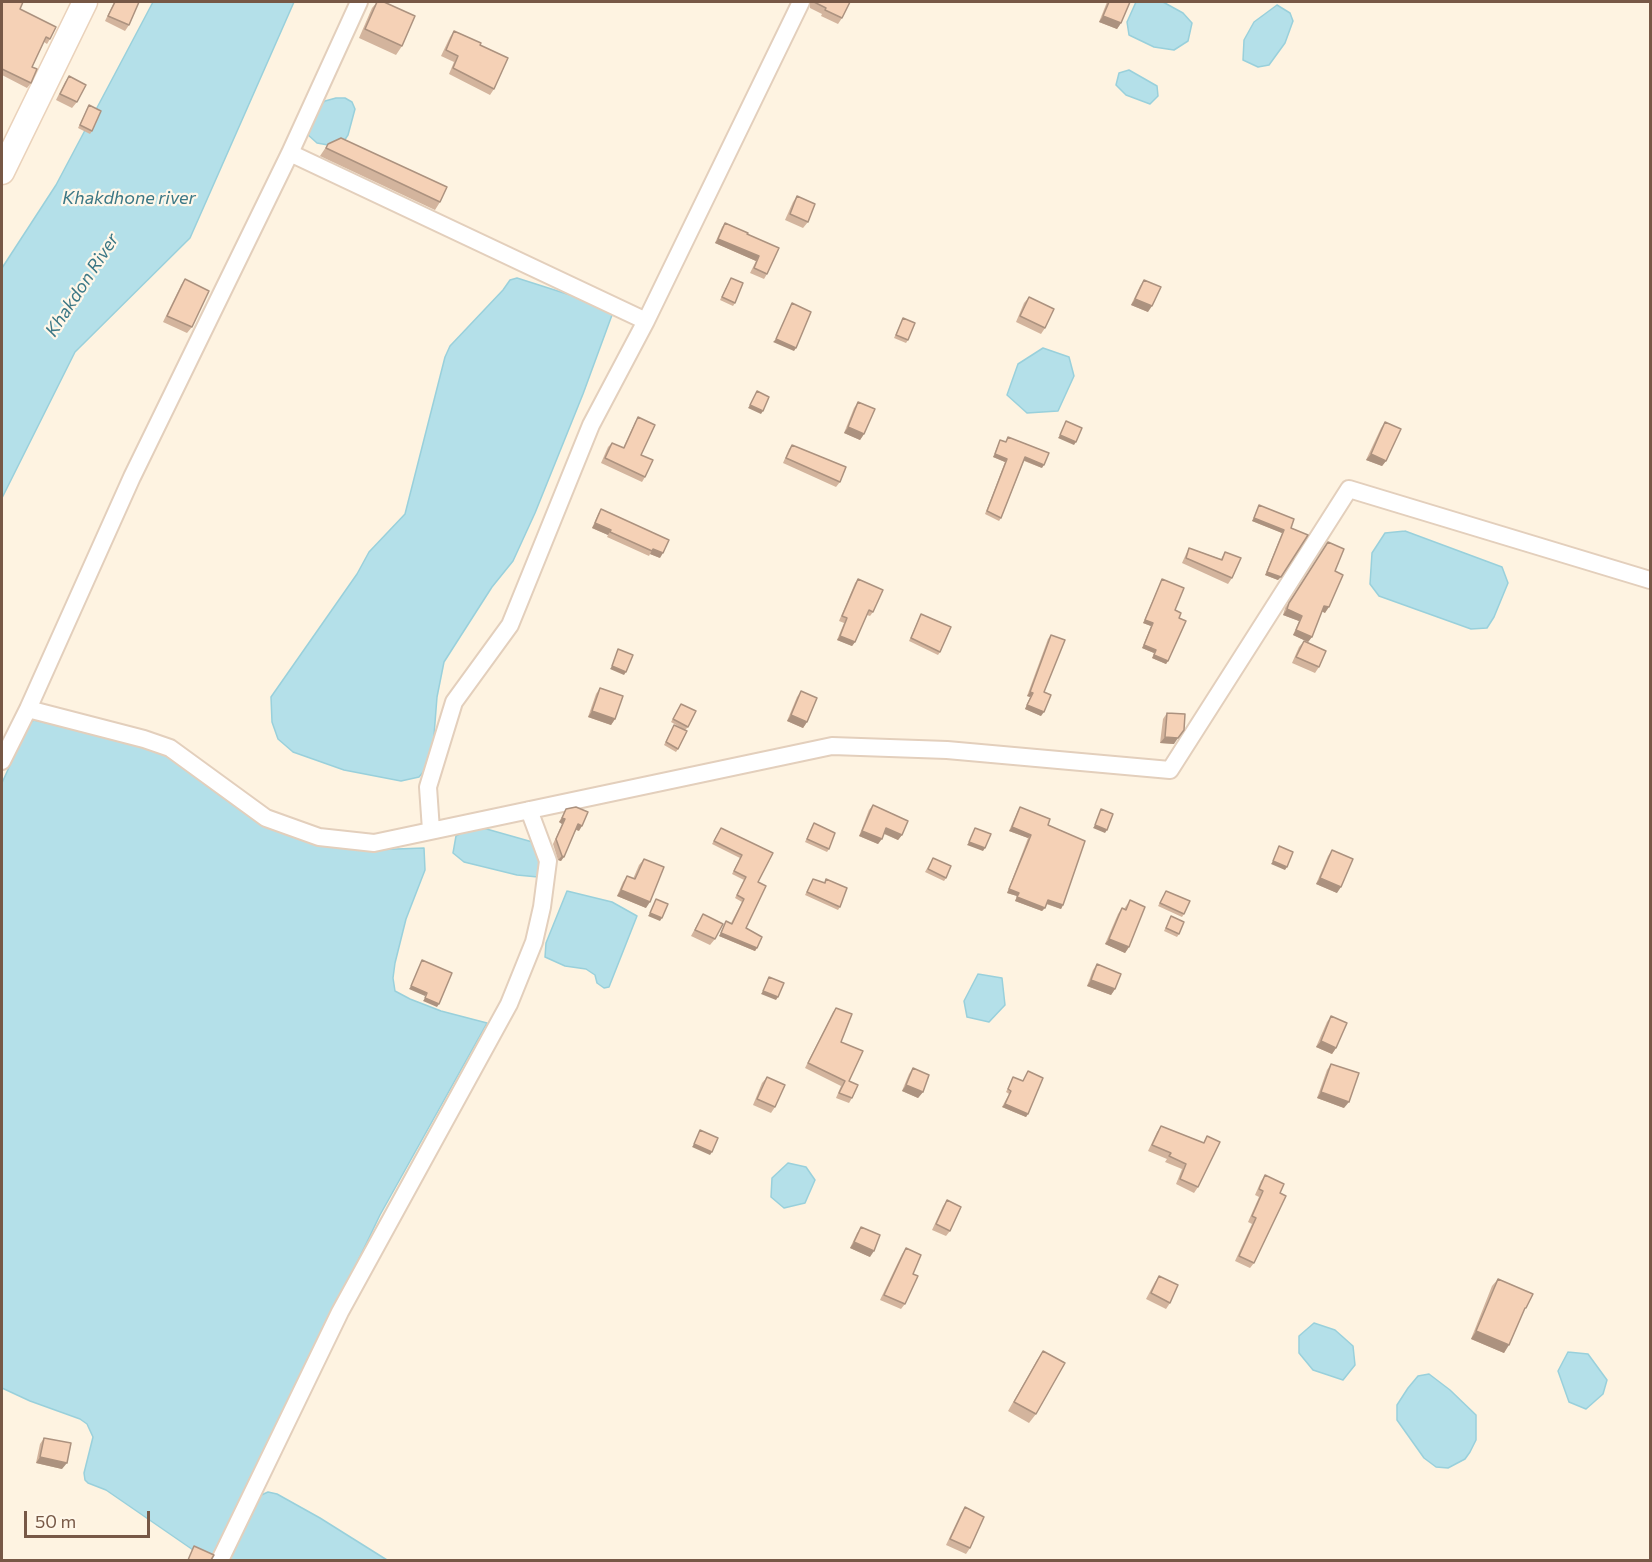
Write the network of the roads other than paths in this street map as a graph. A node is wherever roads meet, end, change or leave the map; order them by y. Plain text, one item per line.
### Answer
1 (85, 2) edge
2 (359, 2) edge
3 (801, 2) edge
4 (290, 153) junction
5 (2, 172) edge
6 (646, 321) junction
7 (1650, 580) edge
8 (28, 709) junction
9 (2, 761) edge
10 (528, 810) junction
11 (431, 830) junction
12 (220, 1560) edge

1 - 5 street
2 - 4 street
3 - 6 street
4 - 6 street
4 - 8 street
6 - 11 street
7 - 10 street
8 - 9 street
8 - 11 street
10 - 11 street
10 - 12 street

